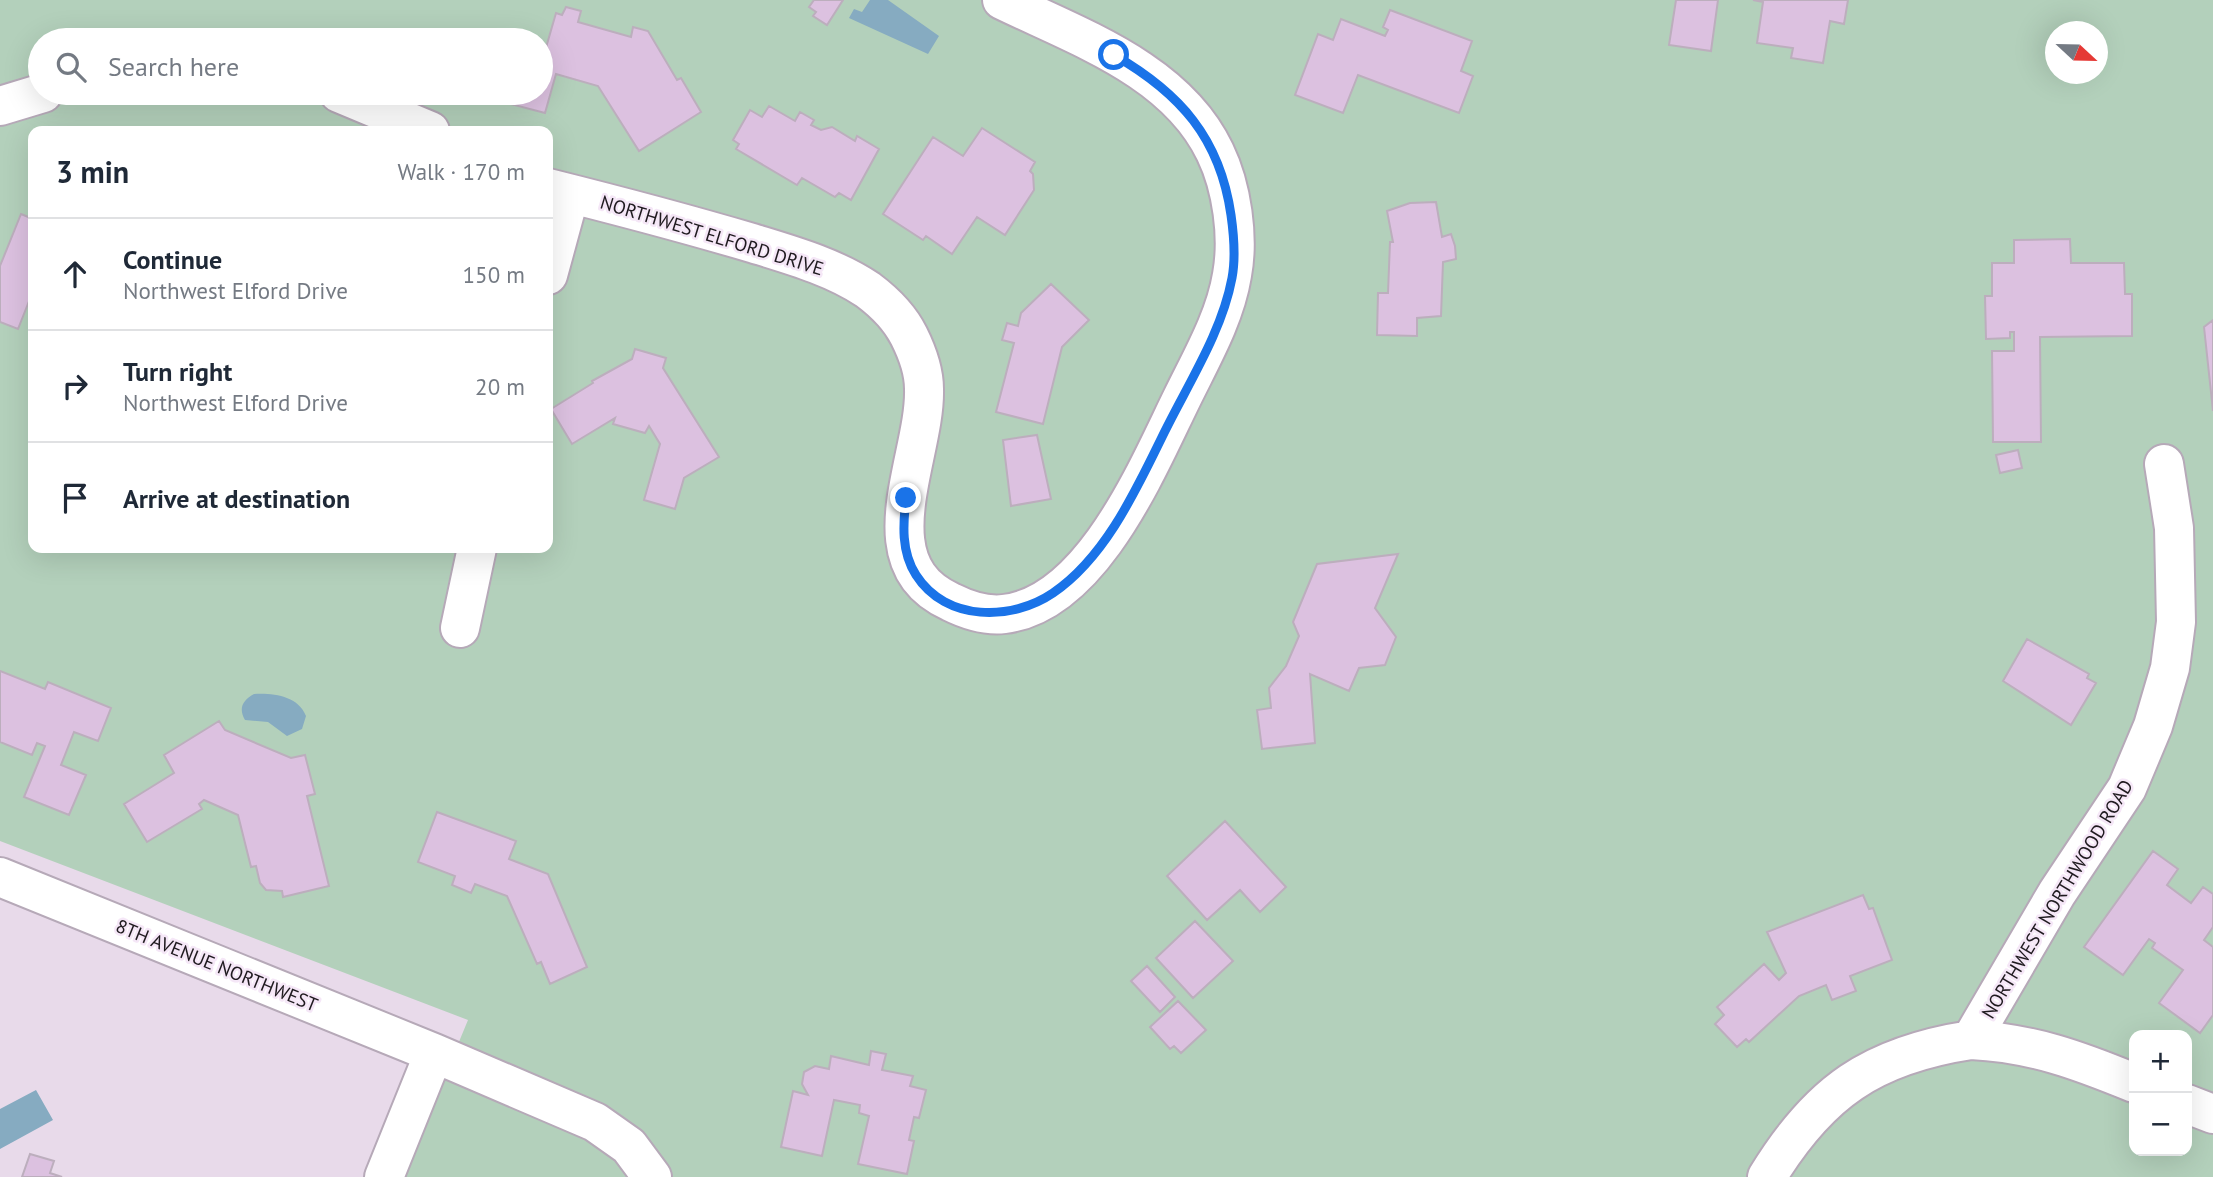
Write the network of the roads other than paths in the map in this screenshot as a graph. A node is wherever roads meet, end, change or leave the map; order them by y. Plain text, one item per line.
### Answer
1 (1002, 0) edge
2 (28, 98) edge
3 (368, 105) edge
4 (0, 106) edge
5 (418, 126) edge
6 (559, 191) edge
7 (553, 237) edge
8 (2164, 464) dead end
9 (476, 553) edge
10 (460, 628) dead end
11 (0, 877) edge
12 (1971, 1040) junction
13 (435, 1053) junction
14 (2129, 1081) edge
15 (2192, 1106) edge
16 (2213, 1114) edge
17 (384, 1177) edge
18 (652, 1177) edge
19 (1767, 1177) edge

1 - 6 street, NORTHWEST ELFORD DRIVE
2 - 4 street
3 - 5 street
6 - 7 street
8 - 12 street, NORTHWEST NORTHWOOD ROAD
9 - 10 street
11 - 13 street, 8TH AVENUE NORTHWEST
12 - 14 street
12 - 19 street, NORTHWEST NORTHWOOD ROAD
13 - 17 street
13 - 18 street, 8TH AVENUE NORTHWEST
15 - 16 street

